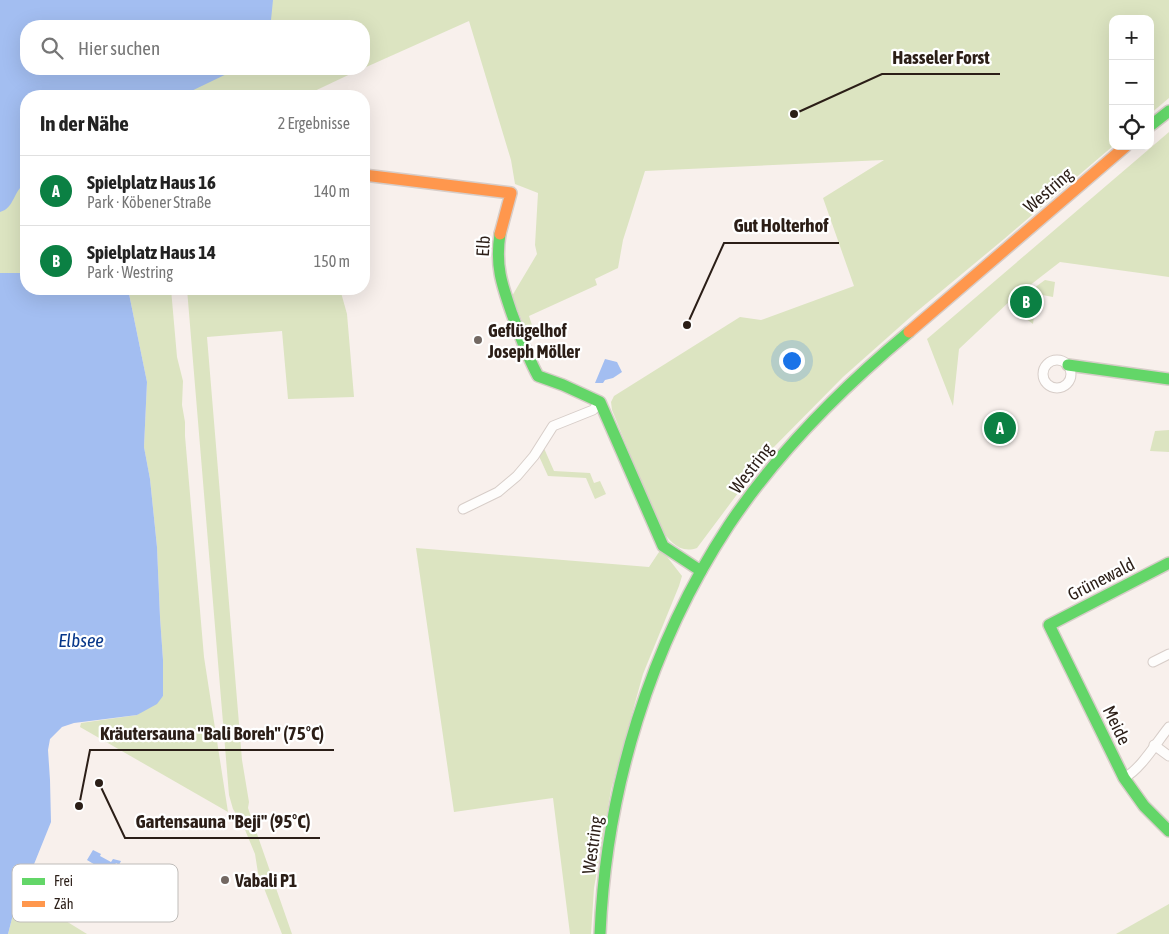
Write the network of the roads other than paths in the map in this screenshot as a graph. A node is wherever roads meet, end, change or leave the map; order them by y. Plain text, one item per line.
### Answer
1 (1169, 111) edge
2 (1154, 123) edge
3 (1121, 150) edge
4 (370, 176) edge
5 (1068, 366) dead end
6 (1169, 379) edge
7 (600, 402) junction
8 (463, 508) dead end
9 (1169, 563) edge
10 (701, 571) junction
11 (1049, 625) joint
12 (1169, 654) edge
13 (1153, 662) dead end
14 (1169, 727) edge
15 (1154, 745) junction
16 (1169, 756) edge
17 (1124, 778) junction
18 (1169, 830) edge
19 (600, 934) edge

1 - 2 street
3 - 10 street, Westring
4 - 7 street, Elb
5 - 6 street
7 - 8 street
7 - 10 street
9 - 11 street, Grünewald
10 - 19 street, Westring
11 - 17 street, Meide
12 - 13 street
14 - 15 street
15 - 16 street
15 - 17 street
17 - 18 street, Meide

